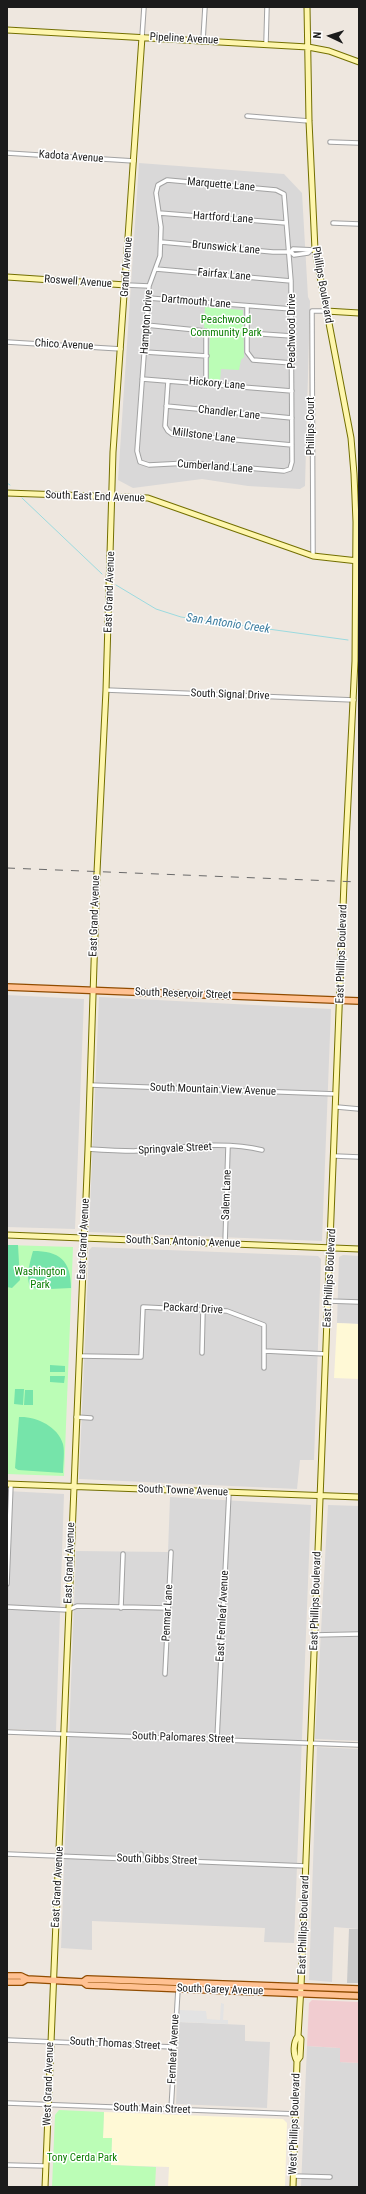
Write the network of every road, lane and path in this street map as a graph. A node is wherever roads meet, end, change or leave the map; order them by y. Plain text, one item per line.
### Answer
1 (144, 7) edge
2 (205, 7) edge
3 (267, 7) edge
4 (307, 7) edge
5 (7, 30) edge
6 (142, 37) junction
7 (202, 40) junction
8 (266, 43) junction
9 (308, 47) junction
10 (359, 62) edge
11 (247, 116) dead end
12 (309, 121) junction
13 (330, 142) dead end
14 (359, 143) edge
15 (7, 153) edge
16 (134, 162) junction
17 (158, 185) joint
18 (284, 194) joint
19 (159, 213) junction
20 (286, 223) junction
21 (333, 223) dead end
22 (359, 224) edge
23 (161, 242) junction
24 (313, 250) junction
25 (291, 252) junction
26 (156, 269) junction
27 (7, 277) edge
28 (292, 281) junction
29 (126, 285) junction
30 (149, 286) junction
31 (148, 298) junction
32 (247, 307) junction
33 (292, 309) junction
34 (326, 311) junction
35 (359, 313) edge
36 (146, 325) junction
37 (247, 333) junction
38 (292, 336) junction
39 (7, 342) edge
40 (121, 348) junction
41 (145, 352) junction
42 (207, 356) junction
43 (292, 363) junction
44 (142, 379) junction
45 (168, 381) junction
46 (206, 383) junction
47 (292, 391) junction
48 (166, 406) junction
49 (292, 418) junction
50 (292, 444) junction
51 (140, 462) joint
52 (290, 469) joint
53 (7, 493) edge
54 (114, 498) junction
55 (313, 556) junction
56 (357, 561) edge
57 (106, 690) junction
58 (354, 700) junction
59 (7, 988) edge
60 (94, 990) junction
61 (341, 1000) junction
62 (359, 1001) edge
63 (90, 1085) junction
64 (337, 1094) junction
65 (337, 1107) junction
66 (359, 1109) edge
67 (228, 1147) junction
68 (88, 1149) junction
69 (262, 1150) dead end
70 (335, 1156) junction
71 (359, 1157) edge
72 (7, 1235) edge
73 (84, 1238) junction
74 (225, 1244) junction
75 (331, 1248) junction
76 (359, 1249) edge
77 (328, 1301) junction
78 (359, 1302) edge
79 (204, 1310) junction
80 (265, 1351) junction
81 (202, 1353) dead end
82 (326, 1354) junction
83 (79, 1356) junction
84 (264, 1368) dead end
85 (76, 1417) junction
86 (91, 1418) dead end
87 (9, 1484) edge
88 (73, 1486) junction
89 (229, 1492) junction
90 (321, 1495) junction
91 (359, 1497) edge
92 (171, 1552) dead end
93 (123, 1554) dead end
94 (7, 1584) edge
95 (7, 1608) edge
96 (121, 1608) junction
97 (167, 1608) junction
98 (68, 1610) junction
99 (359, 1634) edge
100 (315, 1635) junction
101 (165, 1674) dead end
102 (7, 1732) edge
103 (64, 1734) junction
104 (217, 1739) junction
105 (310, 1743) junction
106 (359, 1745) edge
107 (7, 1854) edge
108 (141, 1854) dead end
109 (59, 1856) junction
110 (141, 1860) junction
111 (306, 1866) junction
112 (7, 1976) edge
113 (27, 1979) junction
114 (53, 1980) junction
115 (7, 1982) edge
116 (83, 1982) junction
117 (262, 1985) junction
118 (301, 1987) junction
119 (178, 1989) junction
120 (359, 1989) edge
121 (249, 1992) junction
122 (301, 1994) junction
123 (359, 1996) edge
124 (7, 2040) edge
125 (51, 2041) junction
126 (174, 2047) junction
127 (7, 2104) edge
128 (48, 2105) junction
129 (171, 2110) junction
130 (296, 2114) junction
131 (7, 2165) edge
132 (46, 2166) junction
133 (293, 2176) junction
134 (330, 2177) dead end
135 (45, 2187) edge
136 (293, 2187) edge

1 - 6 street
2 - 7 street
3 - 8 street
4 - 9 street, Phillips Boulevard
5 - 6 street, Pipeline Avenue
6 - 7 street, Pipeline Avenue
6 - 16 street, Grand Avenue
7 - 8 street, Pipeline Avenue
8 - 9 street, Pipeline Avenue
9 - 10 street, Pipeline Avenue
9 - 12 street, Phillips Boulevard
11 - 12 street
12 - 24 street, Phillips Boulevard
13 - 14 street
15 - 16 street, Kadota Avenue
16 - 29 street, Grand Avenue
17 - 18 street, Marquette Lane
17 - 19 street, Hampton Drive
18 - 20 street, Peachwood Drive
19 - 20 street, Hartford Lane
19 - 23 street, Hampton Drive
20 - 25 street, Peachwood Drive
21 - 22 street
23 - 25 street, Brunswick Lane
23 - 26 street, Hampton Drive
24 - 25 street, Brunswick Lane
24 - 34 street, Phillips Boulevard
25 - 28 street, Peachwood Drive
26 - 28 street, Fairfax Lane
26 - 30 street, Hampton Drive
27 - 29 street, Roswell Avenue
28 - 33 street, Peachwood Drive
29 - 30 street, Roswell Avenue
29 - 40 street, Grand Avenue
30 - 31 street, Hampton Drive
31 - 32 street, Dartmouth Lane
31 - 36 street, Hampton Drive
32 - 33 street, Dartmouth Lane
32 - 37 street
33 - 38 street, Peachwood Drive
34 - 35 street
34 - 55 street, Phillips Court
34 - 56 street, Phillips Boulevard
36 - 41 street, Hampton Drive
36 - 42 street
37 - 38 street
37 - 43 street
38 - 43 street, Peachwood Drive
39 - 40 street, Chico Avenue
40 - 54 street, Grand Avenue
41 - 42 street
41 - 44 street, Hampton Drive
42 - 46 street
43 - 47 street, Peachwood Drive
44 - 45 street, Hickory Lane
44 - 51 street, Hampton Drive
45 - 46 street, Hickory Lane
45 - 48 street, Millstone Lane
46 - 47 street, Hickory Lane
47 - 49 street, Peachwood Drive
48 - 49 street, Chandler Lane
48 - 50 street, Millstone Lane
49 - 50 street, Peachwood Drive
50 - 52 street, Peachwood Drive
51 - 52 street, Cumberland Lane
53 - 54 street, South East End Avenue
54 - 55 street, South East End Avenue
54 - 57 street, East Grand Avenue
55 - 56 street, South East End Avenue
56 - 58 street, East Phillips Boulevard
57 - 58 street, South Signal Drive
57 - 60 street, East Grand Avenue
58 - 61 street, East Phillips Boulevard
59 - 60 main road, South Reservoir Street
60 - 61 main road, South Reservoir Street
60 - 63 street, East Grand Avenue
61 - 62 main road, South Reservoir Street
61 - 64 street, East Phillips Boulevard
63 - 64 street, South Mountain View Avenue
63 - 68 street, East Grand Avenue
64 - 65 street, East Phillips Boulevard
65 - 66 street
65 - 70 street, East Phillips Boulevard
67 - 68 street, Springvale Street
67 - 69 street, Springvale Street
67 - 74 street, Salem Lane
68 - 73 street, East Grand Avenue
70 - 71 street
70 - 75 street, East Phillips Boulevard
72 - 73 street, South San Antonio Avenue
73 - 74 street, South San Antonio Avenue
73 - 83 street, East Grand Avenue
74 - 75 street, South San Antonio Avenue
75 - 76 street, South San Antonio Avenue
75 - 77 street, East Phillips Boulevard
77 - 78 street
77 - 82 street, East Phillips Boulevard
79 - 80 street, Packard Drive
79 - 81 street
79 - 83 street, Packard Drive
80 - 82 street
80 - 84 street
82 - 90 street, East Phillips Boulevard
83 - 85 street, East Grand Avenue
85 - 86 street
85 - 88 street, East Grand Avenue
87 - 88 street, South Towne Avenue
87 - 94 street
88 - 89 street, South Towne Avenue
88 - 98 street, East Grand Avenue
89 - 90 street, South Towne Avenue
89 - 104 street, East Fernleaf Avenue
90 - 91 street, South Towne Avenue
90 - 100 street, East Phillips Boulevard
92 - 97 street, Penmar Lane
93 - 96 street
95 - 98 street
96 - 97 street
96 - 98 street
97 - 101 street, Penmar Lane
98 - 103 street, East Grand Avenue
99 - 100 street
100 - 105 street, East Phillips Boulevard
102 - 103 street, South Palomares Street
103 - 104 street, South Palomares Street
103 - 109 street, East Grand Avenue
104 - 105 street, South Palomares Street
105 - 106 street, South Palomares Street
105 - 111 street, East Phillips Boulevard
107 - 109 street, South Gibbs Street
108 - 110 street
109 - 110 street, South Gibbs Street
109 - 114 street, East Grand Avenue
110 - 111 street, South Gibbs Street
111 - 118 street, East Phillips Boulevard
112 - 113 main road, South Garey Avenue
113 - 114 main road, South Garey Avenue
113 - 115 main road, South Garey Avenue
114 - 116 main road, South Garey Avenue
114 - 125 street, West Grand Avenue
116 - 117 main road, South Garey Avenue
116 - 119 main road, South Garey Avenue
117 - 118 main road, South Garey Avenue
117 - 121 main road
118 - 120 main road, South Garey Avenue
118 - 122 street, East Phillips Boulevard
119 - 121 main road, South Garey Avenue
119 - 126 street, Fernleaf Avenue
121 - 122 main road, South Garey Avenue
122 - 123 main road, South Garey Avenue
122 - 130 street, West Phillips Boulevard
124 - 125 street, South Thomas Street
125 - 126 street, South Thomas Street
125 - 128 street, West Grand Avenue
126 - 129 street, Fernleaf Avenue
127 - 128 street, South Main Street
128 - 129 street, South Main Street
128 - 132 street, West Grand Avenue
129 - 130 street, South Main Street
130 - 133 street, West Phillips Boulevard
131 - 132 street
132 - 135 street, West Grand Avenue
133 - 134 street
133 - 136 street, West Phillips Boulevard

